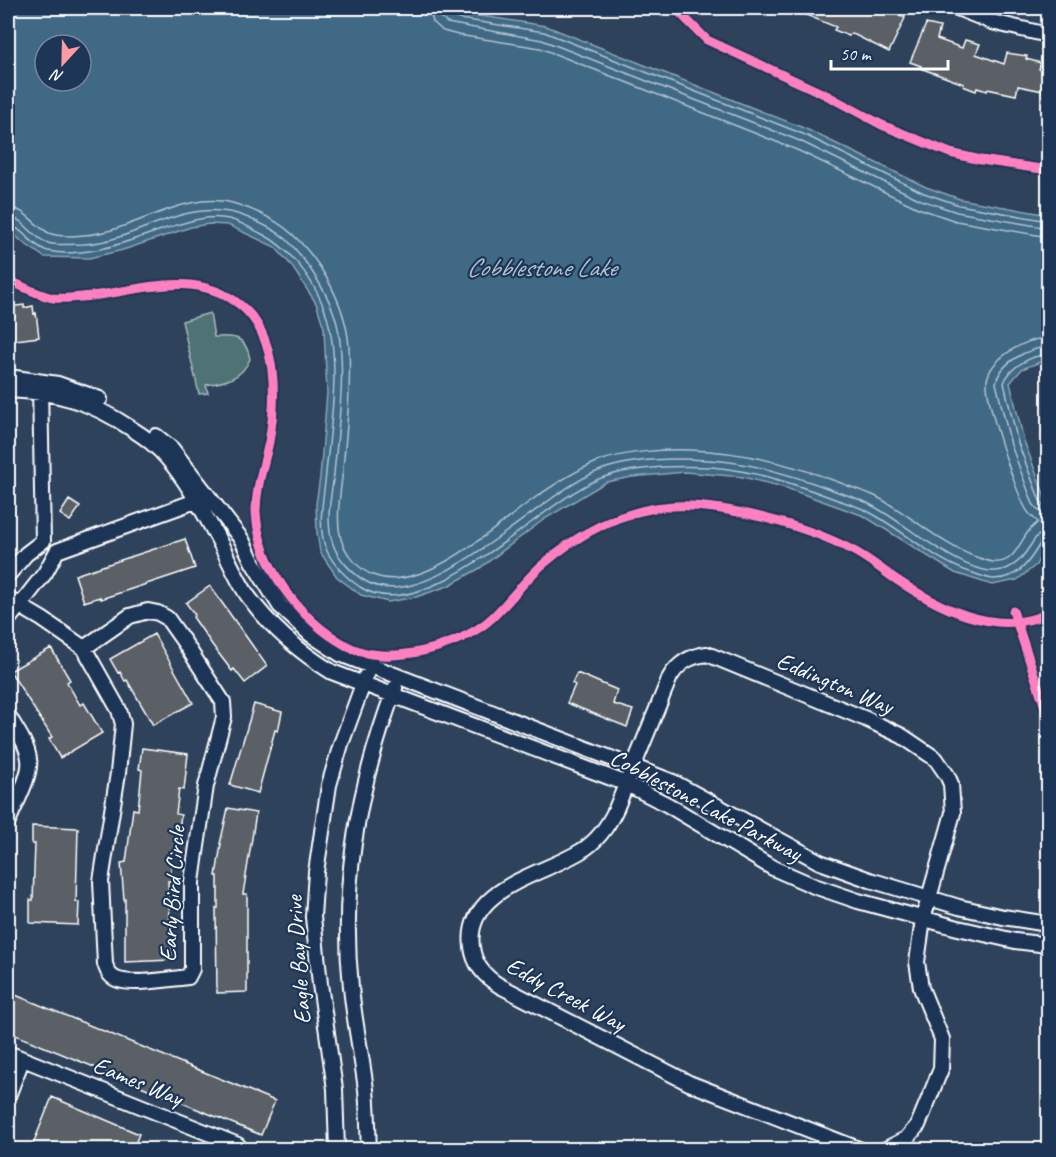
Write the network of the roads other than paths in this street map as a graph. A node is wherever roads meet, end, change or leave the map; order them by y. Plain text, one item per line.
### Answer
1 (957, 8) edge
2 (1048, 35) edge
3 (8, 377) edge
4 (40, 387) junction
5 (8, 390) edge
6 (202, 498) junction
7 (43, 541) junction
8 (57, 551) junction
9 (8, 575) edge
10 (13, 602) edge
11 (280, 606) junction
12 (264, 617) junction
13 (8, 620) edge
14 (84, 648) junction
15 (369, 666) junction
16 (399, 677) junction
17 (363, 685) junction
18 (392, 695) junction
19 (8, 716) edge
20 (634, 766) junction
21 (627, 784) junction
22 (8, 822) edge
23 (929, 898) junction
24 (923, 919) junction
25 (1048, 924) edge
26 (1048, 945) edge
27 (8, 1053) edge
28 (22, 1060) junction
29 (8, 1096) edge
30 (238, 1145) dead end
31 (337, 1149) edge
32 (369, 1149) edge
33 (861, 1149) edge
34 (884, 1149) edge

1 - 2 street
3 - 4 street, Cobblestone Lake Parkway
4 - 5 street, Cobblestone Lake Parkway
4 - 6 street, Cobblestone Lake Parkway
4 - 7 street
6 - 8 street
6 - 11 street, Cobblestone Lake Parkway
6 - 12 street, Cobblestone Lake Parkway
7 - 8 street
7 - 9 street
8 - 10 street
10 - 13 street
10 - 14 street, Early Bird Circle
11 - 12 street
11 - 15 street, Cobblestone Lake Parkway
12 - 17 street, Cobblestone Lake Parkway
14 - 14 street, Early Bird Circle
15 - 16 street, Cobblestone Lake Parkway
15 - 17 street, Eagle Bay Drive
16 - 18 street
16 - 20 street, Cobblestone Lake Parkway
17 - 18 street, Cobblestone Lake Parkway
17 - 31 street, Eagle Bay Drive
18 - 21 street, Cobblestone Lake Parkway
18 - 32 street
19 - 22 street
20 - 21 street, Eddy Creek Way
20 - 23 street, Cobblestone Lake Parkway
20 - 23 street, Eddington Way
21 - 24 street, Cobblestone Lake Parkway
21 - 33 street, Eddy Creek Way
23 - 24 street
23 - 25 street, Cobblestone Lake Parkway
24 - 26 street, Cobblestone Lake Parkway
24 - 34 street
27 - 28 street, Eames Way
28 - 29 street
28 - 30 street, Eames Way

